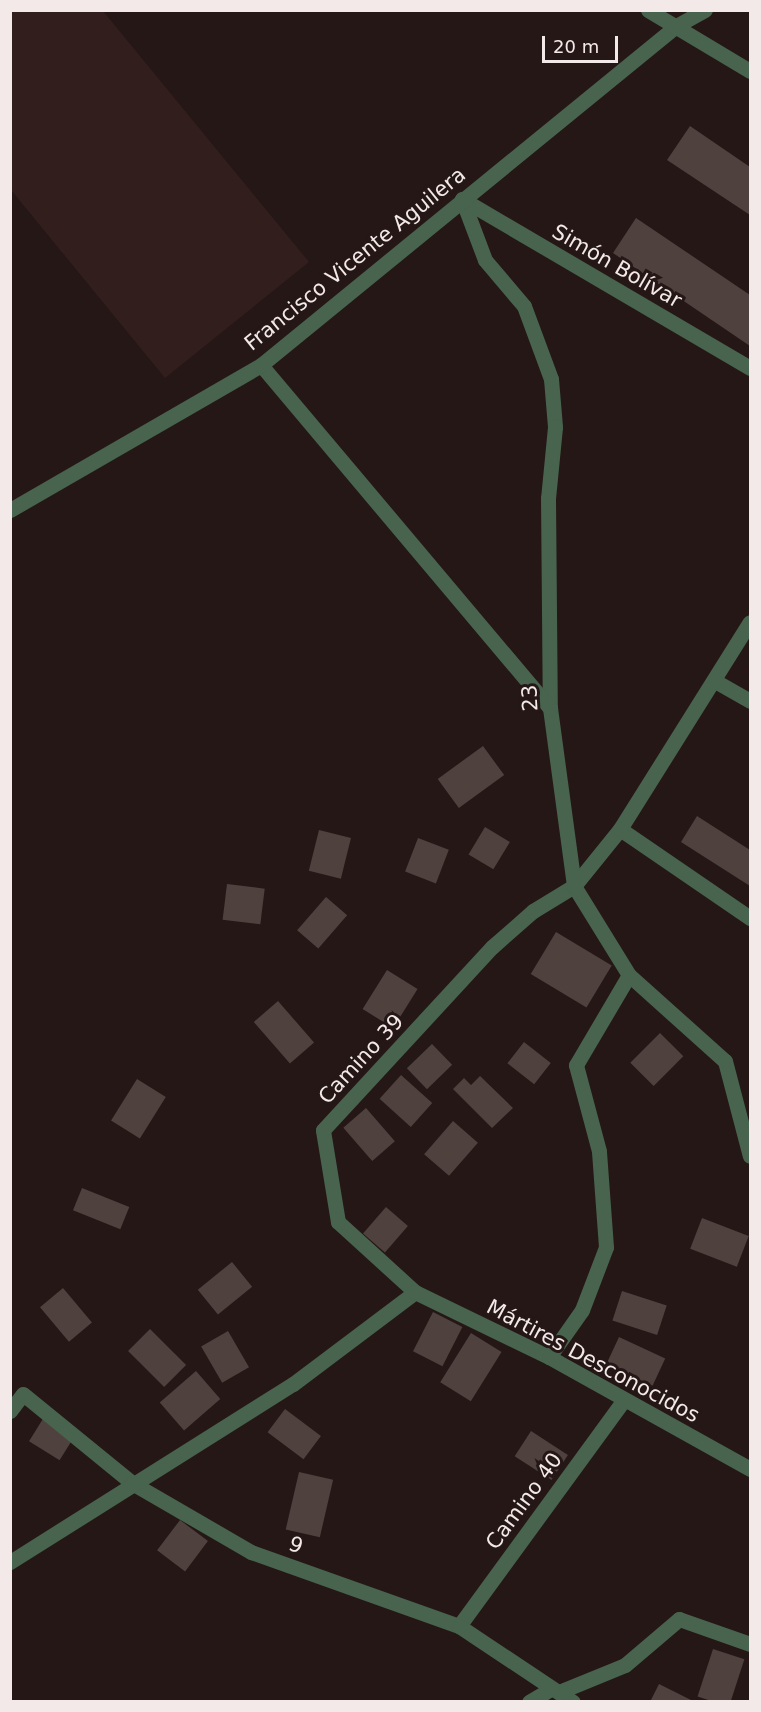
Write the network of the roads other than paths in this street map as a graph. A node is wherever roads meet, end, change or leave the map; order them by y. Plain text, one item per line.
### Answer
1 (648, 10) edge
2 (705, 10) edge
3 (676, 26) junction
4 (750, 71) edge
5 (462, 200) junction
6 (261, 365) junction
7 (750, 368) edge
8 (10, 510) edge
9 (750, 622) edge
10 (715, 681) junction
11 (750, 701) edge
12 (550, 708) junction
13 (620, 829) junction
14 (574, 886) junction
15 (750, 918) edge
16 (629, 975) junction
17 (750, 1156) edge
18 (415, 1292) junction
19 (549, 1357) junction
20 (624, 1400) junction
21 (10, 1411) edge
22 (750, 1469) edge
23 (132, 1483) junction
24 (10, 1562) edge
25 (459, 1626) junction
26 (750, 1644) edge
27 (555, 1690) junction
28 (529, 1701) edge
29 (573, 1701) edge

1 - 3 street
2 - 3 street, Francisco Vicente Aguilera
3 - 4 street
3 - 5 street, Francisco Vicente Aguilera
5 - 6 street, Francisco Vicente Aguilera
5 - 7 street, Simón Bolívar
5 - 12 street, 23
6 - 8 street, Francisco Vicente Aguilera
6 - 12 street
9 - 10 street
10 - 11 street
10 - 13 street
12 - 14 street, 23
13 - 14 street
13 - 15 street
14 - 16 street, 23
14 - 18 street, Camino 39
16 - 17 street, 23
16 - 19 street
18 - 19 street, Mártires Desconocidos
18 - 23 street
19 - 20 street, Mártires Desconocidos
20 - 22 street, Mártires Desconocidos
20 - 25 street, Camino 40
21 - 23 street, 9
23 - 24 street
23 - 25 street, 9
25 - 27 street, 9
26 - 27 street
27 - 28 street
27 - 29 street, 9

